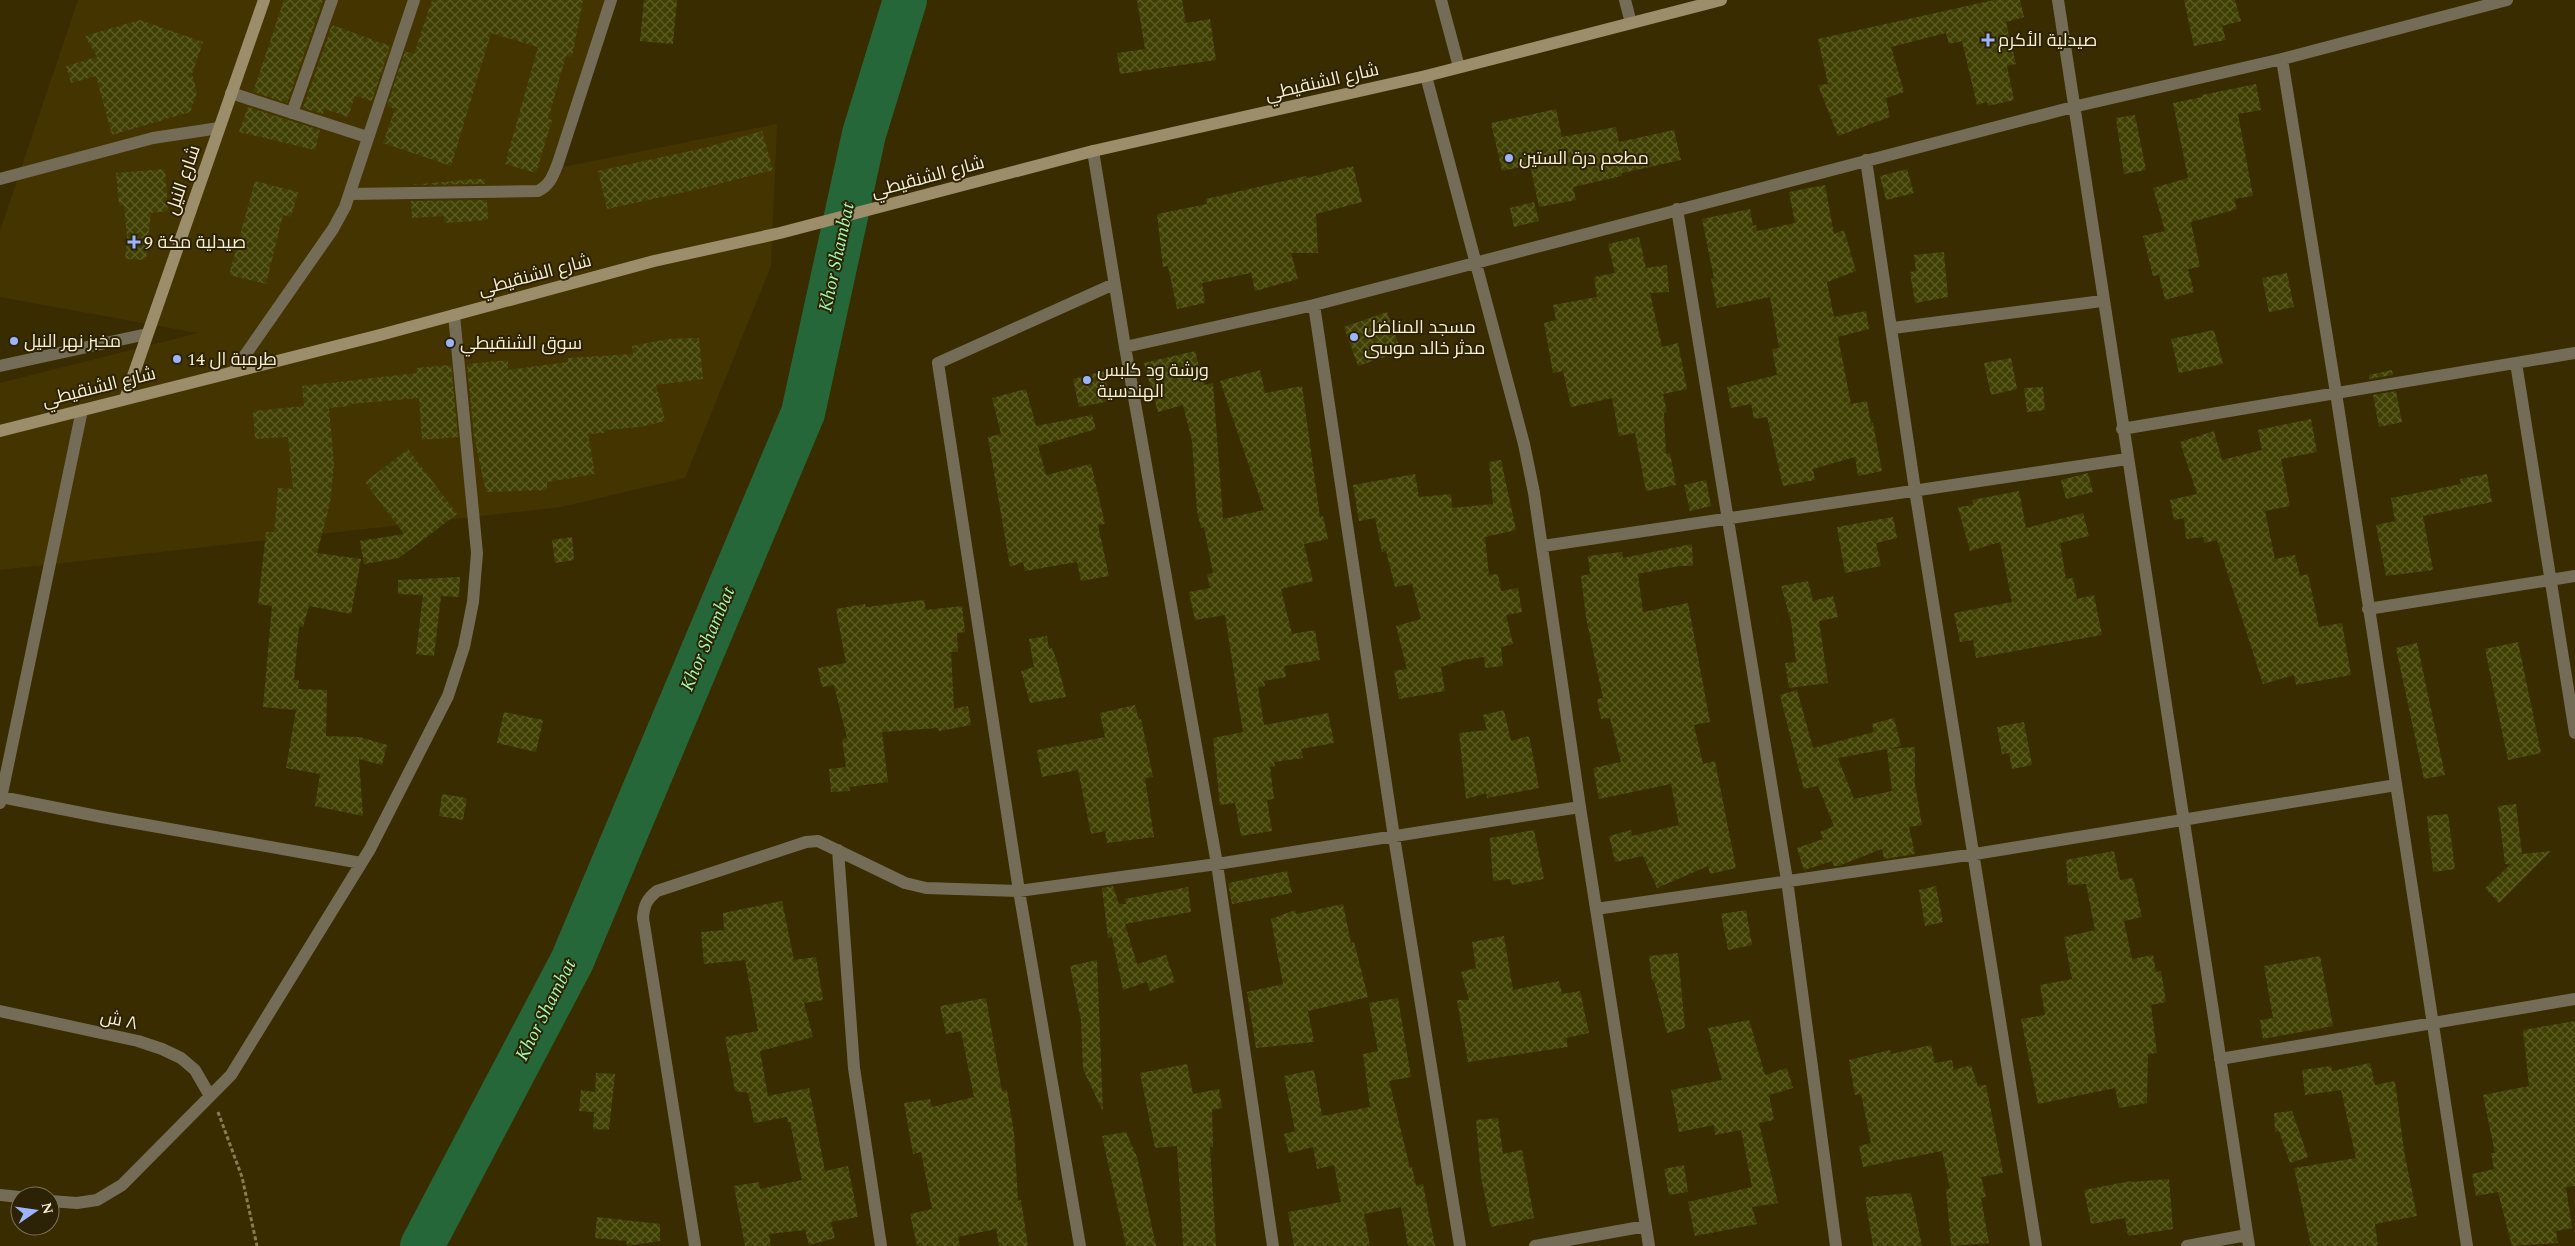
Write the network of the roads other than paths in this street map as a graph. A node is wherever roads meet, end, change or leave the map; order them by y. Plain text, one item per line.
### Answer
1 (264, 0) edge
2 (332, 0) edge
3 (414, 0) edge
4 (611, 0) edge
5 (1441, 0) edge
6 (1625, 0) edge
7 (1721, 0) edge
8 (2058, 0) edge
9 (2507, 0) edge
10 (1631, 23) junction
11 (2282, 59) junction
12 (1459, 67) junction
13 (1426, 76) junction
14 (231, 93) junction
15 (2073, 107) junction
16 (292, 113) junction
17 (219, 128) junction
18 (367, 137) junction
19 (1093, 152) junction
20 (1866, 160) junction
21 (0, 179) edge
22 (352, 194) junction
23 (1677, 209) junction
24 (1476, 262) junction
25 (1114, 284) junction
26 (2102, 301) junction
27 (1314, 305) junction
28 (454, 315) junction
29 (1893, 328) junction
30 (147, 334) junction
31 (1125, 347) junction
32 (2575, 353) edge
33 (2516, 362) junction
34 (0, 366) edge
35 (234, 371) junction
36 (2336, 393) junction
37 (125, 399) junction
38 (82, 410) junction
39 (2122, 429) junction
40 (0, 431) edge
41 (2127, 459) junction
42 (1915, 490) junction
43 (1726, 520) junction
44 (1544, 546) junction
45 (2575, 576) edge
46 (2551, 580) junction
47 (2368, 609) junction
48 (2575, 733) edge
49 (2396, 785) junction
50 (1, 800) edge
51 (1580, 807) junction
52 (2183, 820) junction
53 (1394, 837) junction
54 (838, 850) junction
55 (1975, 854) junction
56 (361, 862) junction
57 (1217, 864) junction
58 (1787, 880) junction
59 (1019, 890) junction
60 (1596, 909) junction
61 (2575, 999) edge
62 (0, 1012) edge
63 (2433, 1023) junction
64 (2220, 1059) junction
65 (210, 1096) junction
66 (60, 1201) edge
67 (1646, 1226) junction
68 (2248, 1240) edge
69 (695, 1246) edge
70 (881, 1246) edge
71 (1080, 1246) edge
72 (1273, 1246) edge
73 (1460, 1246) edge
74 (1535, 1246) edge
75 (1649, 1246) edge
76 (1836, 1246) edge
77 (2036, 1246) edge
78 (2187, 1246) edge
79 (2467, 1246) edge

1 - 14 street, شارع النيل
2 - 16 street
3 - 18 street
4 - 22 street
5 - 12 street
6 - 10 street
7 - 10 street, شارع الشنقيطي
8 - 15 street
9 - 11 street
10 - 12 street, شارع الشنقيطي
11 - 15 street
11 - 36 street
12 - 13 street, شارع الشنقيطي
13 - 19 street, شارع الشنقيطي
13 - 24 street
14 - 16 street
14 - 17 street, شارع النيل
15 - 20 street
15 - 26 street
16 - 18 street
17 - 21 street
17 - 30 street, شارع النيل
18 - 22 street
19 - 25 street
19 - 28 street, شارع الشنقيطي
20 - 23 street
20 - 29 street
22 - 35 street
23 - 24 street
23 - 43 street
24 - 27 street
24 - 44 street
25 - 31 street
25 - 59 street
26 - 29 street
26 - 39 street
27 - 31 street
27 - 53 street
28 - 35 street, شارع الشنقيطي
28 - 56 street
29 - 42 street
30 - 34 street
30 - 37 street, شارع النيل
31 - 57 street
32 - 33 street
33 - 36 street
33 - 46 street
35 - 37 street, شارع الشنقيطي
36 - 39 street
36 - 47 street
37 - 38 street, شارع الشنقيطي
38 - 40 street, شارع الشنقيطي
38 - 50 street
39 - 41 street
41 - 42 street
41 - 52 street
42 - 43 street
42 - 55 street
43 - 44 street
43 - 58 street
44 - 51 street
45 - 46 street
46 - 47 street
46 - 48 street
47 - 49 street
49 - 52 street
49 - 63 street
50 - 56 street
51 - 53 street
51 - 60 street
52 - 55 street
52 - 64 street
53 - 57 street
53 - 73 street
54 - 59 street
54 - 69 street
54 - 70 street
55 - 58 street
55 - 77 street
56 - 65 street
57 - 59 street
57 - 72 street
58 - 60 street
58 - 76 street
59 - 71 street
60 - 67 street
61 - 63 street
62 - 65 street, ٨ ش
63 - 64 street
63 - 79 street
64 - 68 street
65 - 66 street
67 - 74 street
67 - 75 street
68 - 78 street

